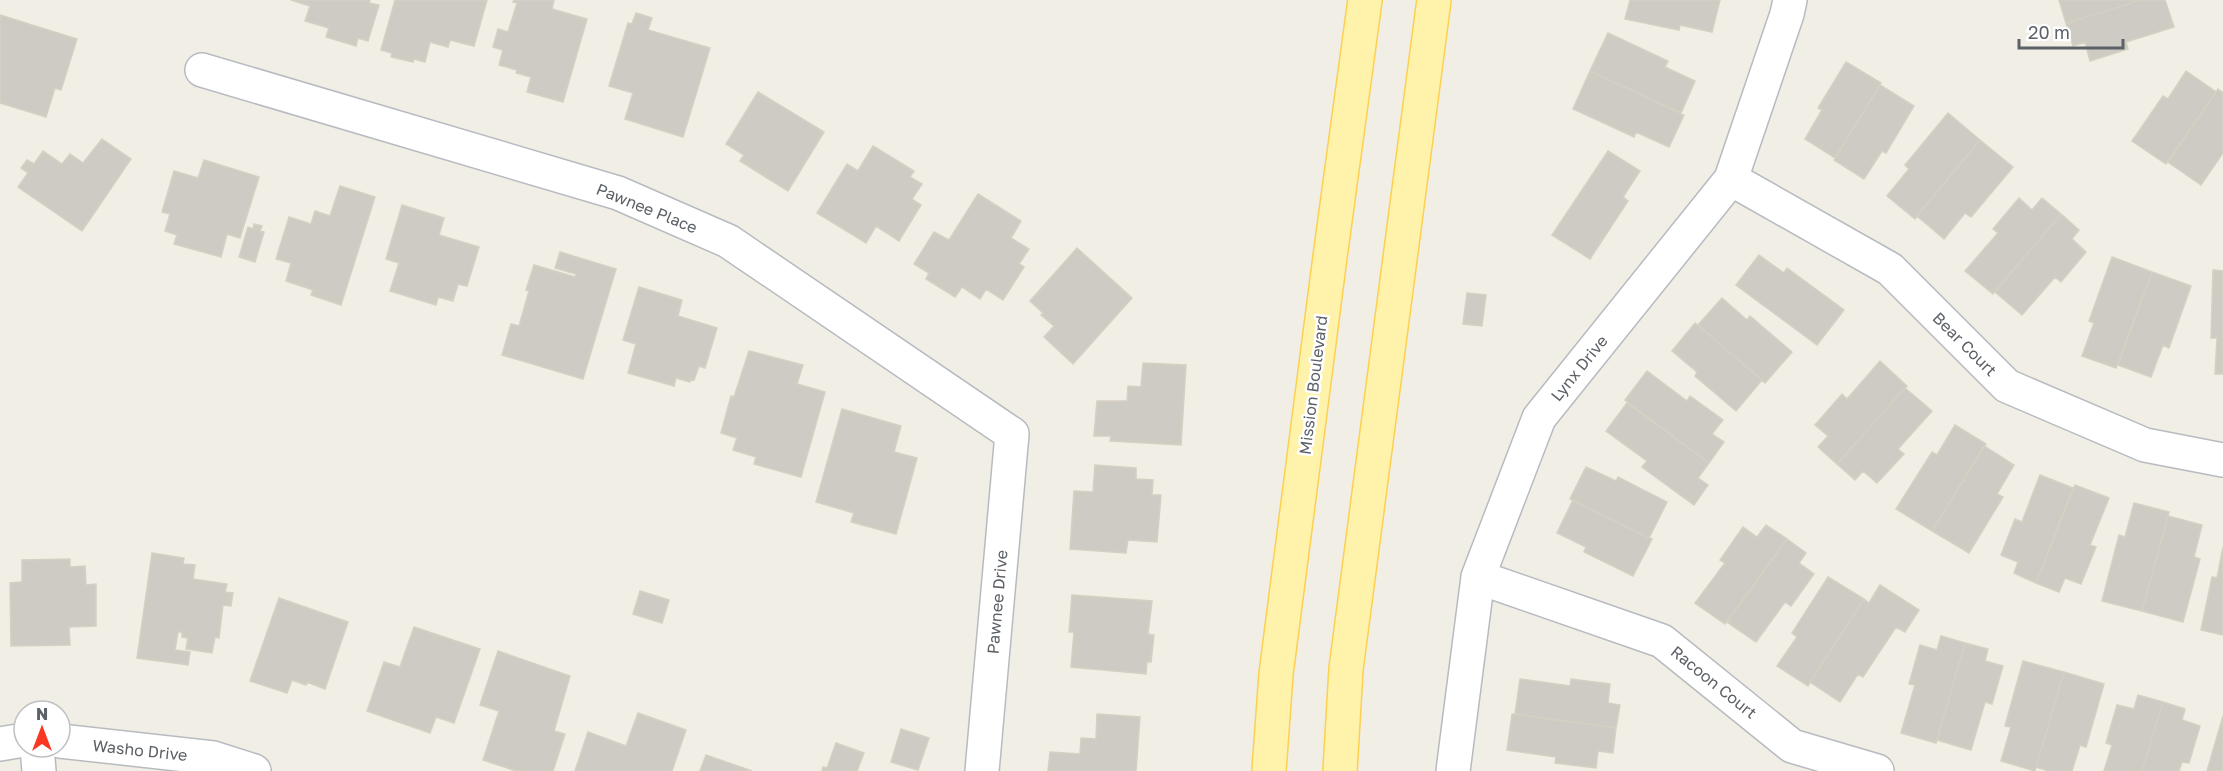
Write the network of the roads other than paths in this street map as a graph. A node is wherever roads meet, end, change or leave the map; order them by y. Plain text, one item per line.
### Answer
1 (1365, 0) edge
2 (1434, 0) edge
3 (1790, 0) edge
4 (202, 70) dead end
5 (1731, 179) junction
6 (1012, 434) joint
7 (2223, 460) edge
8 (1478, 577) junction
9 (72, 742) edge
10 (254, 771) edge
11 (982, 771) edge
12 (1269, 771) edge
13 (1340, 771) edge
14 (1453, 771) edge
15 (1877, 771) edge

1 - 12 main road, Mission Boulevard
2 - 13 main road
3 - 5 street, Lynx Drive
4 - 6 street, Pawnee Place
5 - 7 street, Bear Court
5 - 8 street, Lynx Drive
6 - 11 street, Pawnee Drive
8 - 14 street, Lynx Drive
8 - 15 street, Racoon Court
9 - 10 street, Washo Drive

